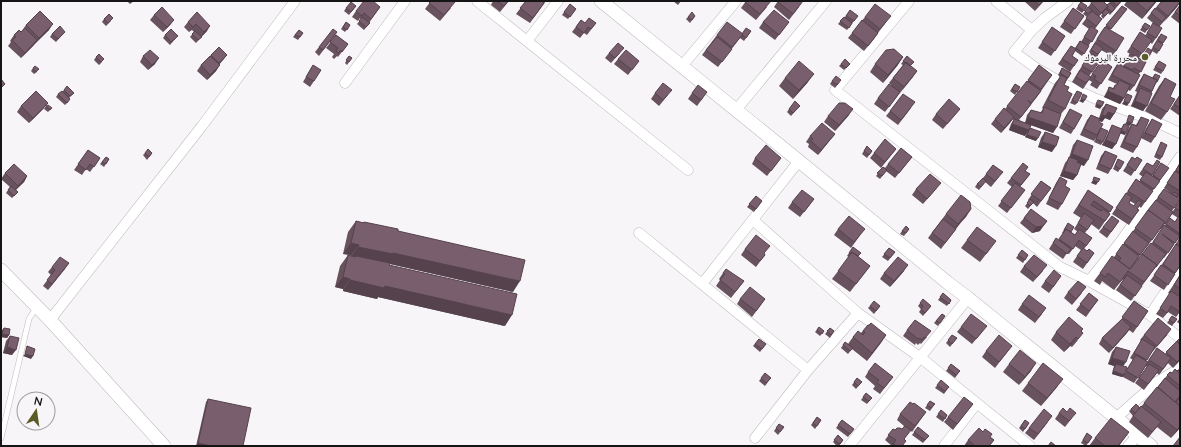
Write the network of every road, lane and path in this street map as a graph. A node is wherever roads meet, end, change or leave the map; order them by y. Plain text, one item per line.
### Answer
1 (295, 1) edge
2 (405, 1) edge
3 (477, 1) edge
4 (558, 1) edge
5 (601, 1) edge
6 (826, 1) edge
7 (909, 1) edge
8 (996, 1) edge
9 (1068, 1) edge
10 (730, 3) edge
11 (1032, 30) junction
12 (527, 41) junction
13 (682, 66) junction
14 (345, 83) dead end
15 (736, 110) junction
16 (1180, 133) edge
17 (1180, 157) edge
18 (799, 161) junction
19 (688, 170) dead end
20 (753, 220) junction
21 (639, 233) dead end
22 (1, 270) edge
23 (1180, 270) edge
24 (1090, 281) junction
25 (702, 284) junction
26 (968, 298) junction
27 (37, 306) junction
28 (858, 313) junction
29 (1150, 315) junction
30 (50, 320) junction
31 (1180, 338) edge
32 (921, 358) junction
33 (1180, 368) edge
34 (808, 370) junction
35 (977, 403) junction
36 (1116, 418) junction
37 (1138, 435) junction
38 (1, 438) edge
39 (755, 438) dead end
40 (164, 446) edge
41 (849, 446) edge
42 (944, 446) edge
43 (1030, 446) edge
44 (1128, 446) edge
45 (1151, 446) edge

1 - 30 street
2 - 14 street
3 - 12 street
4 - 12 street
5 - 13 street
6 - 15 street
7 - 24 street
8 - 11 street
9 - 11 street
10 - 13 street
11 - 16 street
12 - 19 street
13 - 15 street
15 - 18 street
17 - 24 street
18 - 20 street
18 - 26 street
20 - 25 street
20 - 28 street
21 - 25 street
22 - 27 street
23 - 29 street
24 - 29 street
25 - 34 street
26 - 32 street
26 - 36 street
27 - 30 street
27 - 38 lane
28 - 32 street
28 - 34 street
29 - 31 street
30 - 40 street
32 - 35 street
32 - 41 street
33 - 36 street
34 - 39 street
35 - 42 street
35 - 43 street
36 - 37 street
37 - 44 street
37 - 45 street

